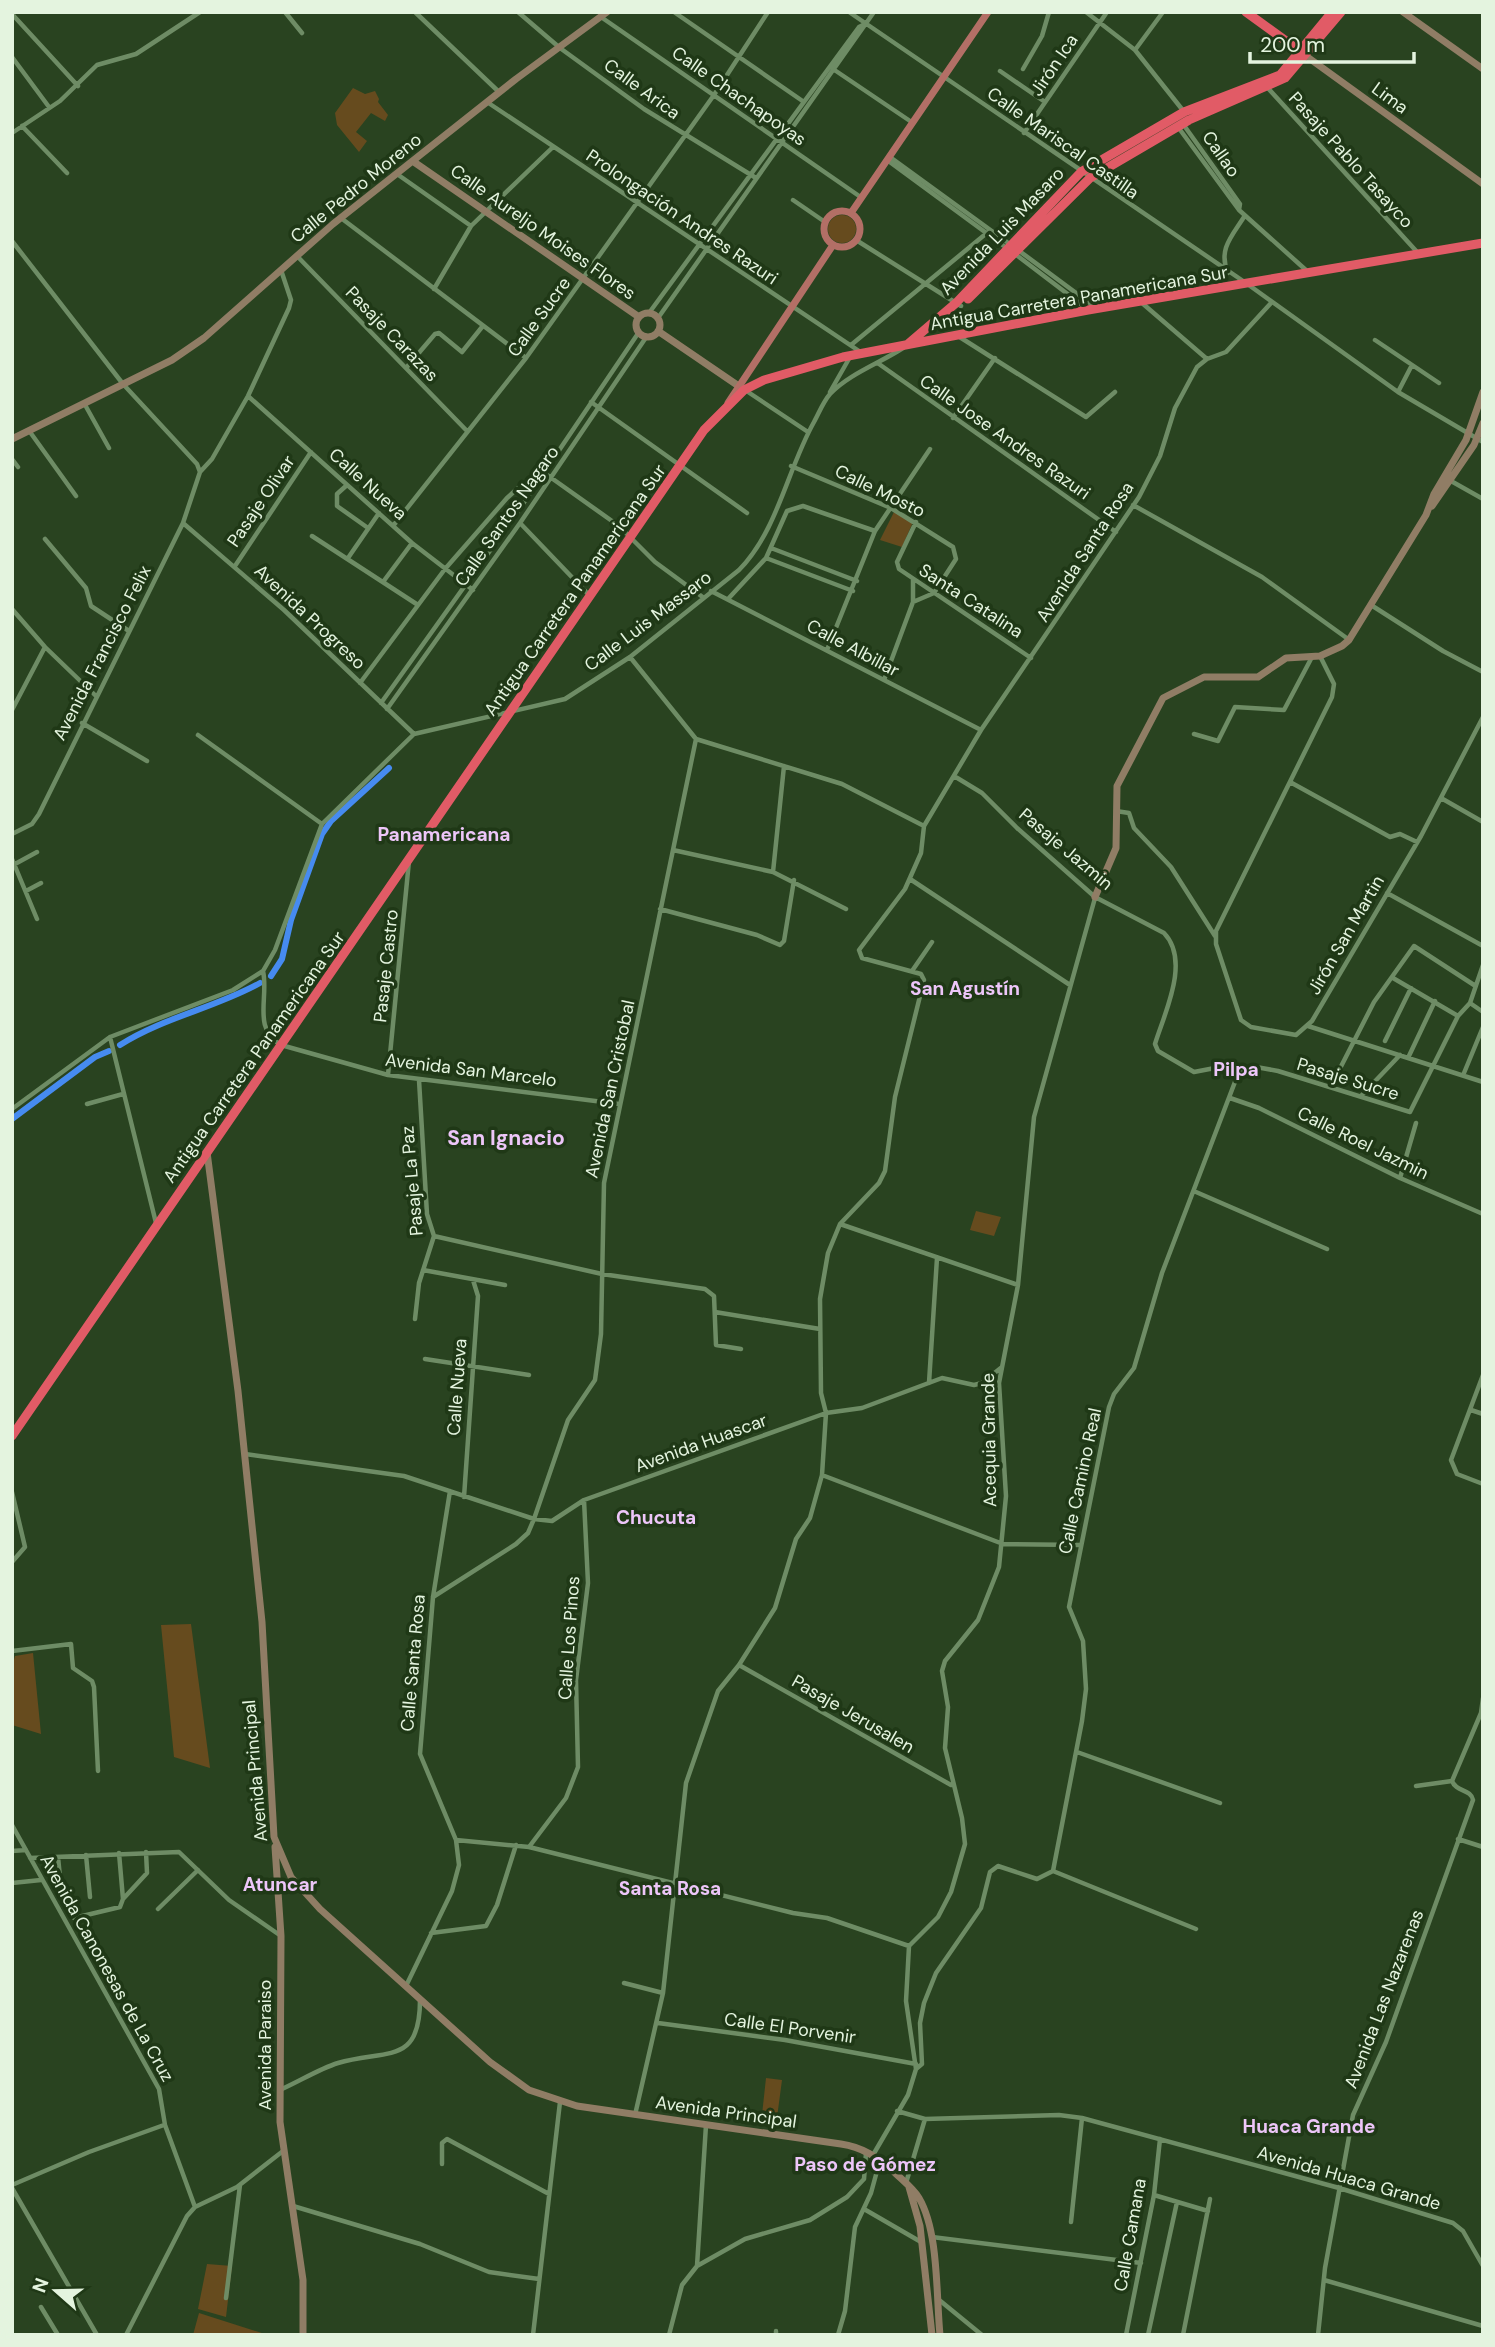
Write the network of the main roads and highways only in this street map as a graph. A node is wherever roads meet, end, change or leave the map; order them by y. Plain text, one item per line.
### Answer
1 (988, 12) edge
2 (1246, 12) edge
3 (1332, 12) edge
4 (1341, 12) edge
5 (1404, 12) edge
6 (604, 15) edge
7 (1303, 54) junction
8 (1483, 69) edge
9 (1180, 119) junction
10 (422, 155) junction
11 (414, 162) junction
12 (429, 172) junction
13 (1483, 184) edge
14 (851, 213) junction
15 (1483, 243) edge
16 (833, 245) junction
17 (1013, 250) junction
18 (639, 317) junction
19 (658, 331) junction
20 (912, 345) junction
21 (740, 388) junction
22 (1483, 391) edge
23 (1483, 423) edge
24 (12, 439) edge
25 (1480, 440) edge
26 (1427, 512) junction
27 (1095, 897) road end
28 (207, 1152) junction
29 (12, 1436) edge
30 (274, 1837) junction
31 (293, 1881) junction
32 (278, 1886) junction
33 (907, 2185) junction
34 (303, 2335) edge
35 (932, 2335) edge
36 (940, 2335) edge

1 - 14 main road
2 - 7 highway, Lima
3 - 7 highway, Avenida Luis Masaro
4 - 7 highway, Avenida Luis Masaro
5 - 8 main road
6 - 10 main road, Calle Pedro Moreno
7 - 9 highway, Avenida Luis Masaro
7 - 13 main road, Lima
9 - 17 highway, Avenida Luis Masaro
9 - 17 highway, Avenida Luis Masaro
10 - 11 main road, Calle Pedro Moreno
10 - 12 main road
11 - 12 main road, Calle Aureljo Moises Flores
11 - 24 main road, Calle Pedro Moreno
12 - 18 main road, Calle Aureljo Moises Flores
14 - 16 main road
14 - 16 main road
15 - 20 highway, Antigua Carretera Panamericana Sur
16 - 21 main road
17 - 20 highway, Avenida Luis Masaro
18 - 19 main road
18 - 19 main road
19 - 21 main road
20 - 21 highway, Antigua Carretera Panamericana Sur
21 - 28 highway, Antigua Carretera Panamericana Sur
22 - 26 main road
23 - 25 main road
25 - 26 main road
26 - 27 main road
28 - 29 highway, Antigua Carretera Panamericana Sur
28 - 30 main road, Avenida Principal
30 - 31 main road, Avenida Principal
30 - 32 main road, Avenida Paraiso
31 - 32 main road
31 - 33 main road, Avenida Principal
32 - 34 main road, Avenida Paraiso
33 - 35 main road
33 - 36 main road, Avenida Principal

